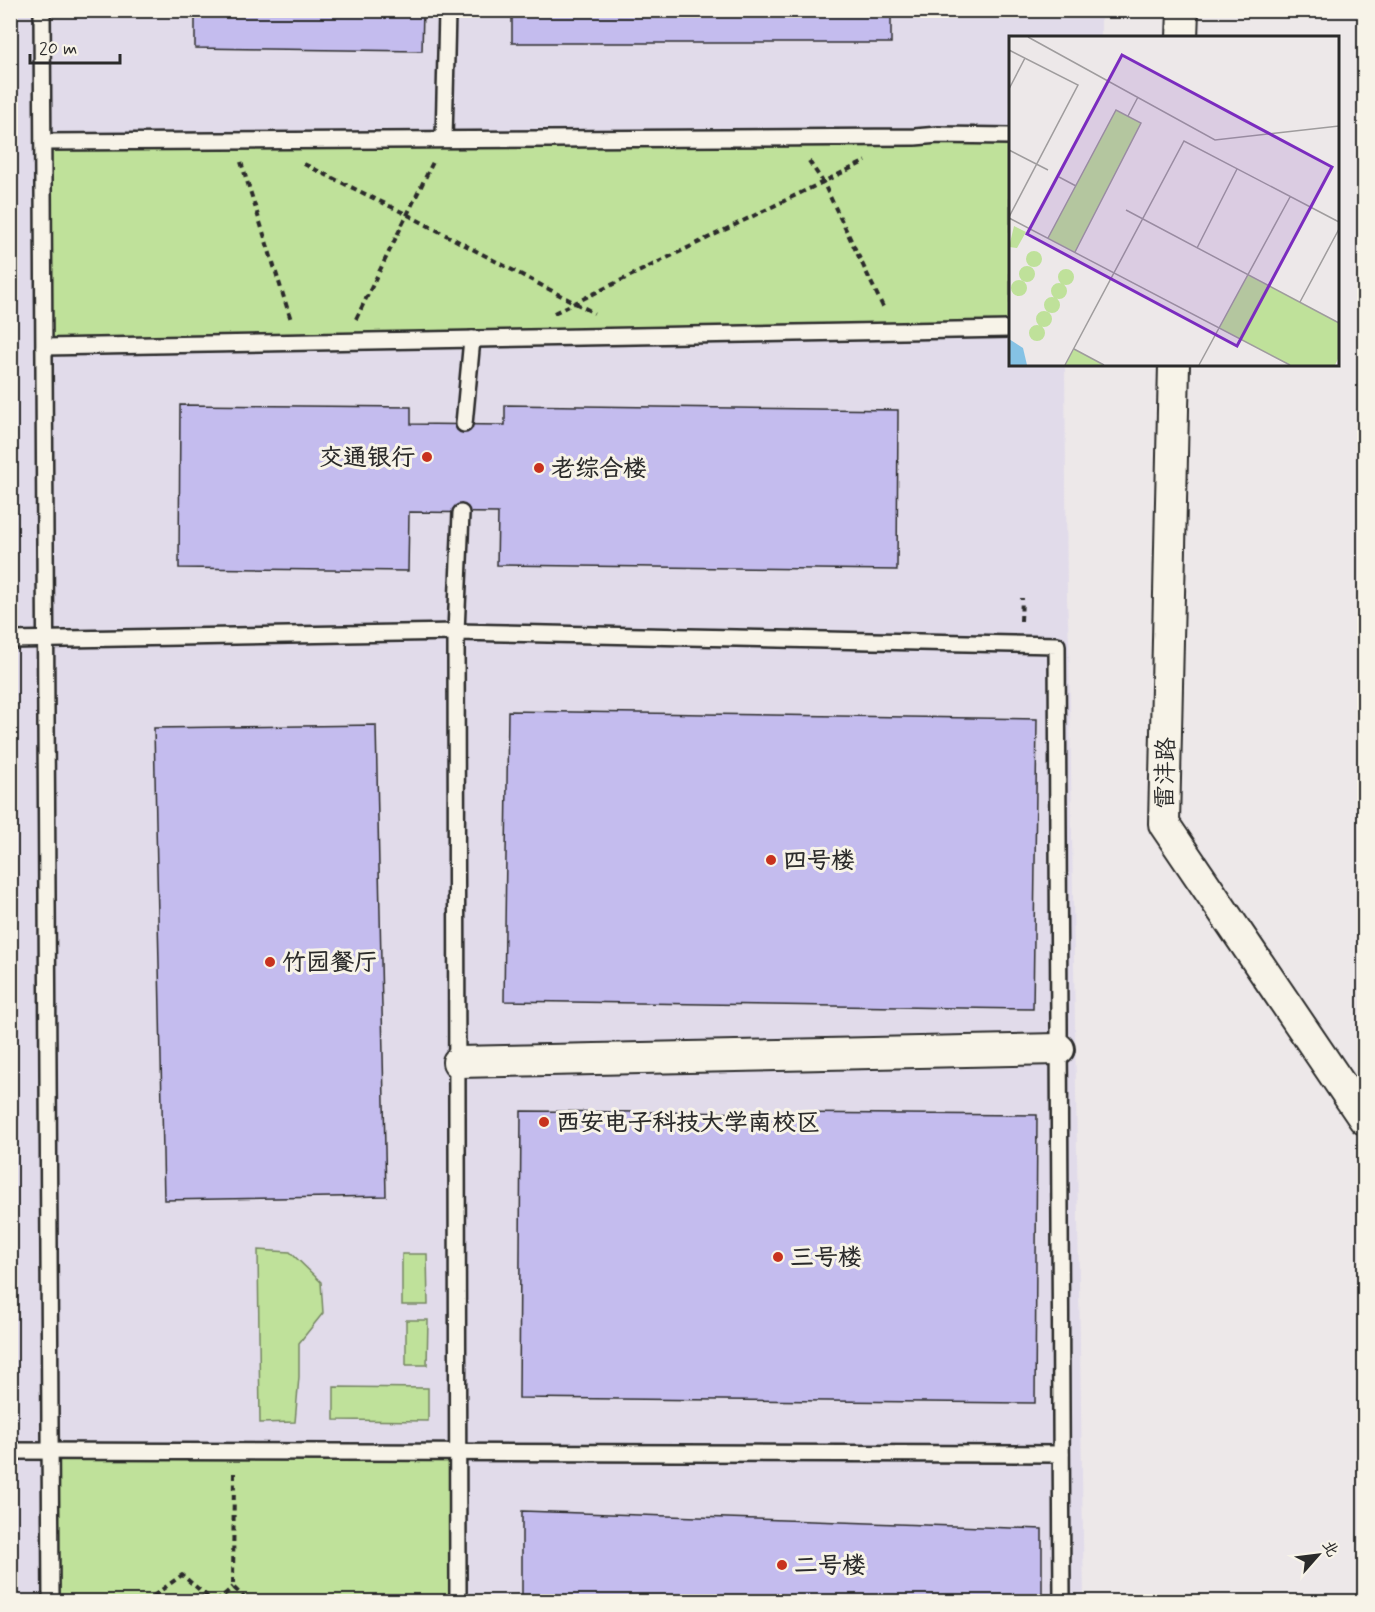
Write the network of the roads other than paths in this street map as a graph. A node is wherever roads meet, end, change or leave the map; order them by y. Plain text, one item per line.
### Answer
1 (42, 10) edge
2 (1182, 10) edge
3 (447, 12) edge
4 (1182, 36) edge
5 (1009, 136) edge
6 (444, 140) junction
7 (43, 142) junction
8 (1009, 329) edge
9 (472, 339) junction
10 (44, 347) junction
11 (1174, 366) edge
12 (464, 424) dead end
13 (461, 513) dead end
14 (456, 632) junction
15 (10, 640) edge
16 (46, 640) junction
17 (1059, 1049) junction
18 (458, 1062) junction
19 (1365, 1119) edge
20 (51, 1450) junction
21 (10, 1451) edge
22 (457, 1453) junction
23 (1061, 1454) junction
24 (51, 1602) edge
25 (458, 1602) edge
26 (1062, 1602) edge

1 - 7 lane
2 - 4 street
3 - 6 lane
5 - 6 lane
6 - 7 lane
7 - 10 lane
8 - 9 lane
9 - 10 lane
9 - 12 lane
10 - 16 lane
11 - 19 street, 雷沣路
13 - 14 lane
14 - 16 lane
14 - 17 lane
14 - 18 lane
15 - 16 lane
16 - 20 lane
17 - 18 street
17 - 23 lane
18 - 22 lane
20 - 21 lane
20 - 22 lane
20 - 24 lane
22 - 23 lane
22 - 25 lane
23 - 26 lane

